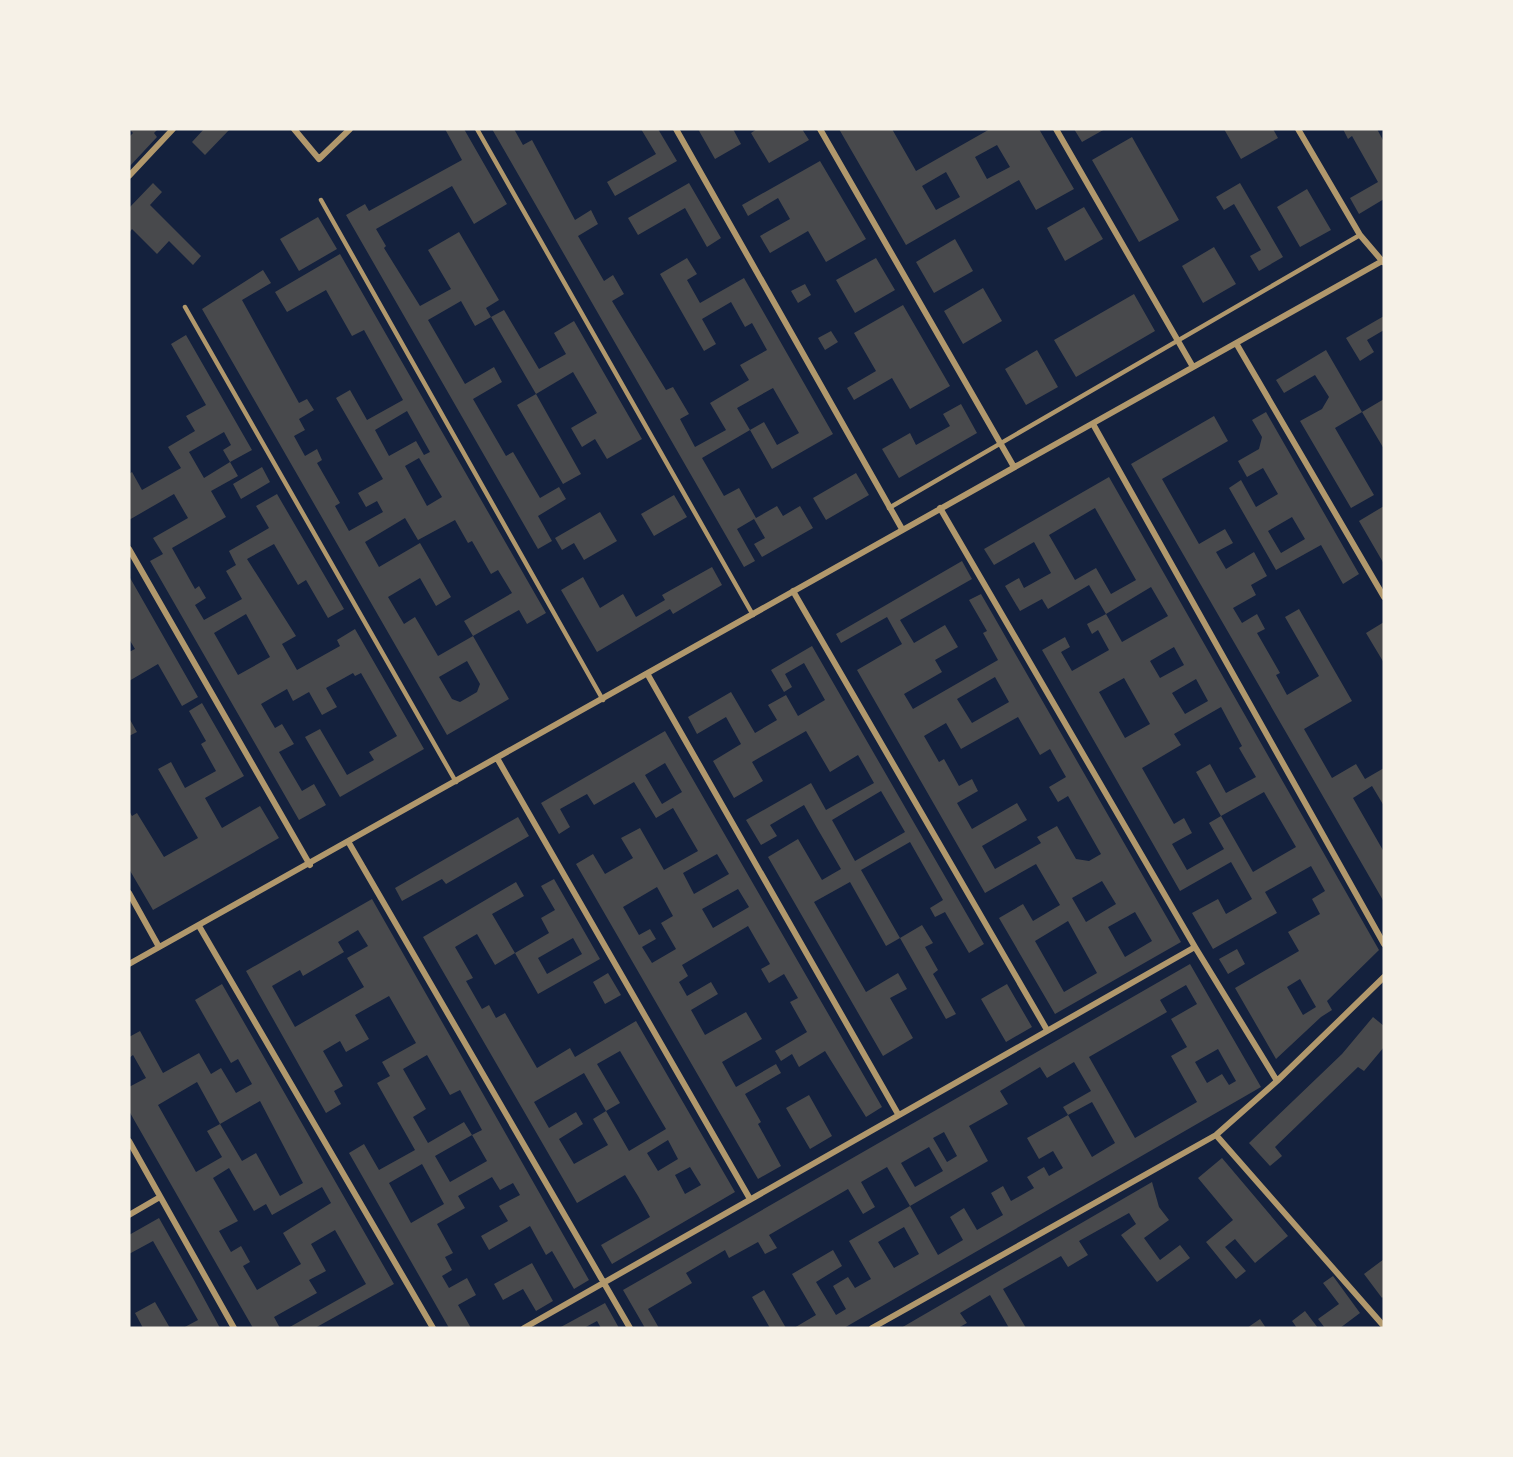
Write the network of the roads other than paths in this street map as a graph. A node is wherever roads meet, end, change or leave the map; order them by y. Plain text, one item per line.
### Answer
1 (173, 129) edge
2 (294, 129) edge
3 (350, 129) edge
4 (477, 129) edge
5 (676, 129) edge
6 (820, 129) edge
7 (1056, 129) edge
8 (1298, 129) edge
9 (129, 176) edge
10 (321, 200) dead end
11 (1360, 235) junction
12 (1383, 261) edge
13 (185, 307) dead end
14 (1178, 340) junction
15 (1236, 343) junction
16 (1193, 367) junction
17 (1093, 424) junction
18 (1000, 444) junction
19 (1014, 467) junction
20 (889, 508) junction
21 (940, 508) junction
22 (902, 529) junction
23 (129, 549) edge
24 (793, 591) junction
25 (1384, 597) edge
26 (753, 615) junction
27 (648, 675) junction
28 (603, 700) junction
29 (497, 758) junction
30 (456, 782) junction
31 (349, 843) junction
32 (310, 865) junction
33 (129, 893) edge
34 (199, 926) junction
35 (1384, 944) edge
36 (1195, 946) junction
37 (159, 947) junction
38 (129, 964) edge
39 (1384, 977) edge
40 (1047, 1030) junction
41 (1277, 1081) junction
42 (898, 1114) junction
43 (1216, 1134) junction
44 (129, 1141) edge
45 (160, 1197) junction
46 (750, 1198) junction
47 (129, 1215) edge
48 (604, 1283) junction
49 (1381, 1325) edge
50 (234, 1328) edge
51 (433, 1328) edge
52 (524, 1328) edge
53 (630, 1328) edge
54 (872, 1328) edge

1 - 9 street
2 - 3 street
4 - 26 lane
5 - 20 street
6 - 18 street
7 - 14 street
8 - 11 street
10 - 28 lane
11 - 12 street
11 - 14 lane
12 - 15 street
13 - 30 lane
14 - 16 street
14 - 18 lane
15 - 16 street
15 - 25 street
16 - 17 street
17 - 19 street
17 - 35 street
18 - 19 street
18 - 20 lane
19 - 21 street
20 - 22 street
21 - 22 street
21 - 36 street
22 - 24 street
23 - 32 street
24 - 26 street
24 - 40 street
26 - 27 street
27 - 28 street
27 - 42 street
28 - 29 street
29 - 30 street
29 - 46 street
30 - 31 street
31 - 32 street
31 - 48 street
32 - 34 street
33 - 37 street
34 - 37 street
34 - 51 street
36 - 40 street
36 - 41 street
37 - 38 street
39 - 41 street
40 - 42 street
41 - 43 street
42 - 46 street
43 - 49 street
43 - 54 street
44 - 45 street
45 - 47 street
45 - 50 street
46 - 48 street
48 - 52 street
48 - 53 street

